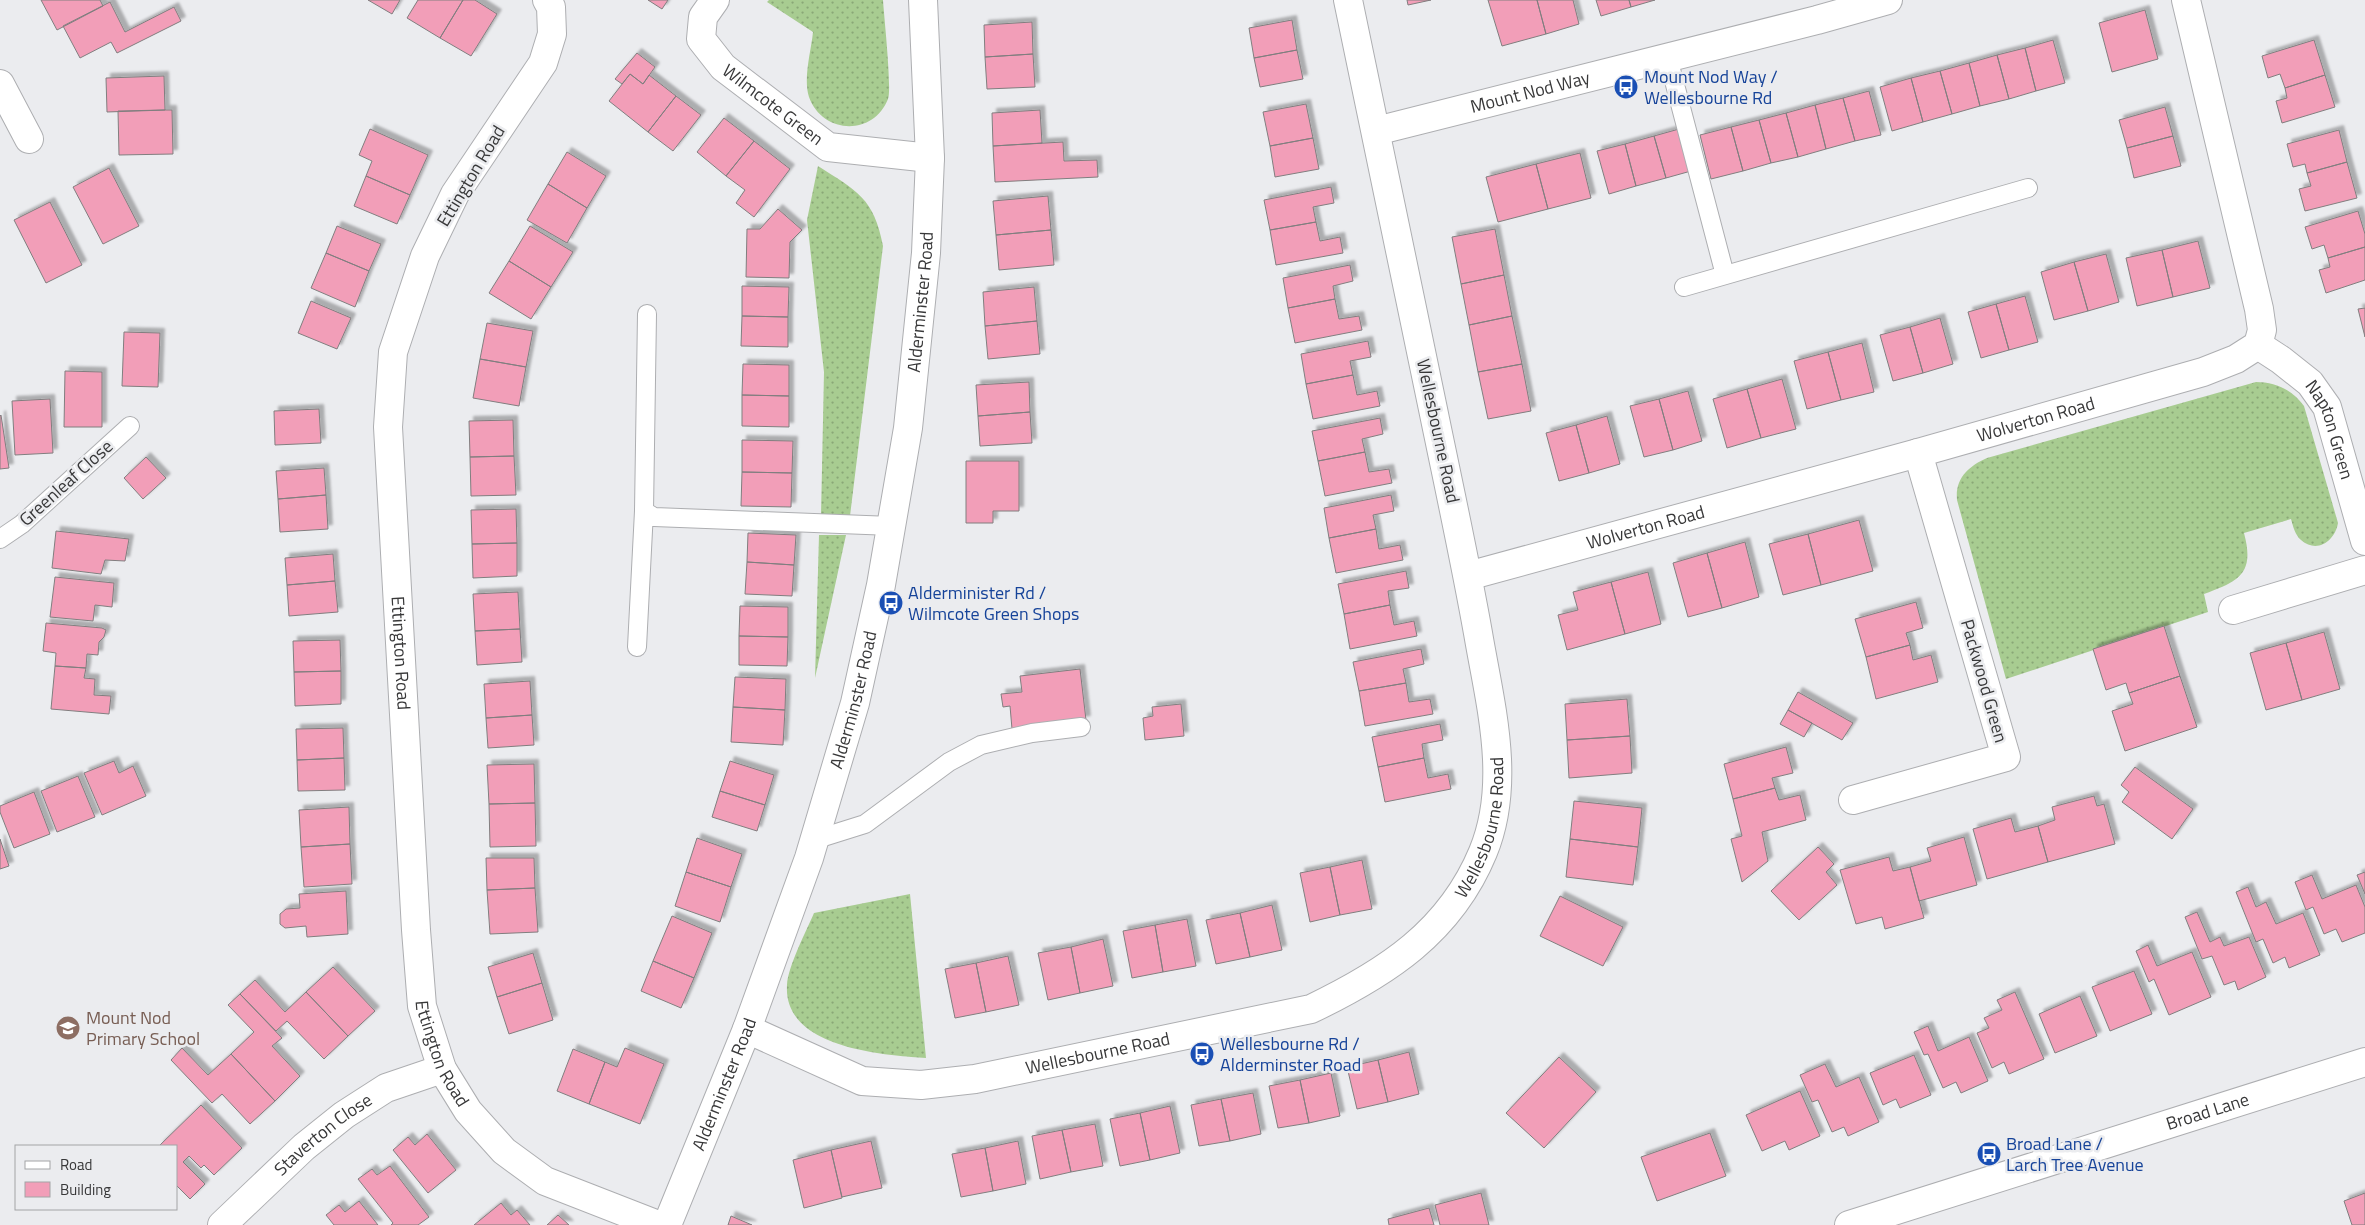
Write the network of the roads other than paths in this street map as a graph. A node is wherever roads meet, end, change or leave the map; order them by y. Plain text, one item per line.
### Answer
1 (547, 0) edge
2 (715, 0) edge
3 (924, 0) edge
4 (1348, 0) edge
5 (1888, 0) edge
6 (2186, 0) edge
7 (1668, 58) junction
8 (0, 84) edge
9 (1376, 131) junction
10 (29, 139) dead end
11 (930, 158) junction
12 (2028, 188) dead end
13 (1725, 276) junction
14 (1684, 287) dead end
15 (648, 314) dead end
16 (2258, 345) junction
17 (130, 426) dead end
18 (1918, 453) junction
19 (644, 511) junction
20 (892, 526) junction
21 (0, 539) edge
22 (2365, 541) edge
23 (2365, 570) edge
24 (1468, 576) junction
25 (2233, 610) dead end
26 (637, 647) dead end
27 (1081, 727) dead end
28 (1853, 800) dead end
29 (814, 840) junction
30 (747, 1029) junction
31 (2365, 1062) edge
32 (442, 1069) junction
33 (1890, 1218) edge
34 (222, 1225) edge
35 (658, 1225) edge
36 (667, 1225) edge
37 (1849, 1225) edge

1 - 32 street, Ettington Road
2 - 11 street, Wilmcote Green
3 - 11 street, Alderminster Road
4 - 9 street, Wellesbourne Road
5 - 7 street, Mount Nod Way
6 - 16 street
7 - 9 street, Mount Nod Way
7 - 13 lane
8 - 10 street
9 - 24 street, Wellesbourne Road
11 - 20 street, Alderminster Road
12 - 13 lane
13 - 14 lane
15 - 19 lane
16 - 18 street, Wolverton Road
16 - 22 street, Napton Green
17 - 21 lane, Greenleaf Close
18 - 24 street, Wolverton Road
18 - 28 street, Packwood Green
19 - 20 lane
19 - 26 lane
20 - 29 street, Alderminster Road
23 - 25 street
24 - 30 street, Wellesbourne Road
27 - 29 lane
29 - 30 street, Alderminster Road
30 - 36 street, Alderminster Road
31 - 33 street, Broad Lane
32 - 34 street, Staverton Close
32 - 35 street, Ettington Road
33 - 37 street, Broad Lane

